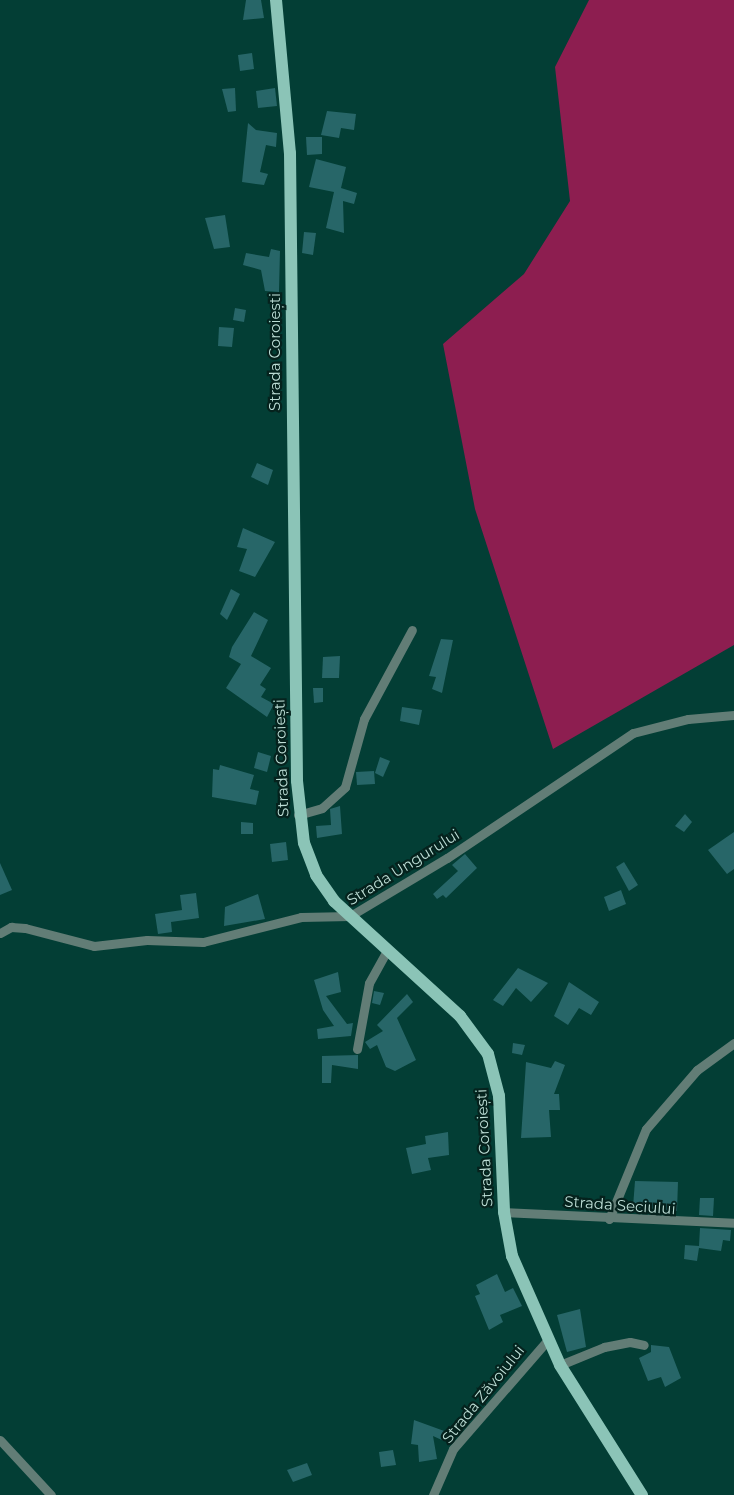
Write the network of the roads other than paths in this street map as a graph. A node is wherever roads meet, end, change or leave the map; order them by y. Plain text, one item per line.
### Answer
1 (276, 0) edge
2 (412, 630) dead end
3 (734, 715) edge
4 (298, 815) junction
5 (355, 921) junction
6 (0, 933) edge
7 (388, 949) junction
8 (734, 1043) edge
9 (358, 1049) dead end
10 (504, 1212) junction
11 (608, 1219) junction
12 (734, 1223) edge
13 (548, 1341) junction
14 (644, 1345) dead end
15 (560, 1365) junction
16 (0, 1440) edge
17 (51, 1495) edge
18 (433, 1495) edge
19 (642, 1495) edge

1 - 4 main road, Strada Coroiești
2 - 4 street
3 - 5 street, Strada Ungurului
4 - 5 main road, Strada Coroiești
5 - 6 street, Strada Ungurului
5 - 7 main road, Strada Coroiești
7 - 9 street
7 - 10 main road, Strada Coroiești
8 - 11 street
10 - 11 street, Strada Seciului
10 - 13 main road, Strada Coroiești
11 - 12 street, Strada Seciului
13 - 15 main road, Strada Coroiești
13 - 18 street, Strada Zăvoiului
14 - 15 street
15 - 19 main road, Strada Coroiești
16 - 17 street

